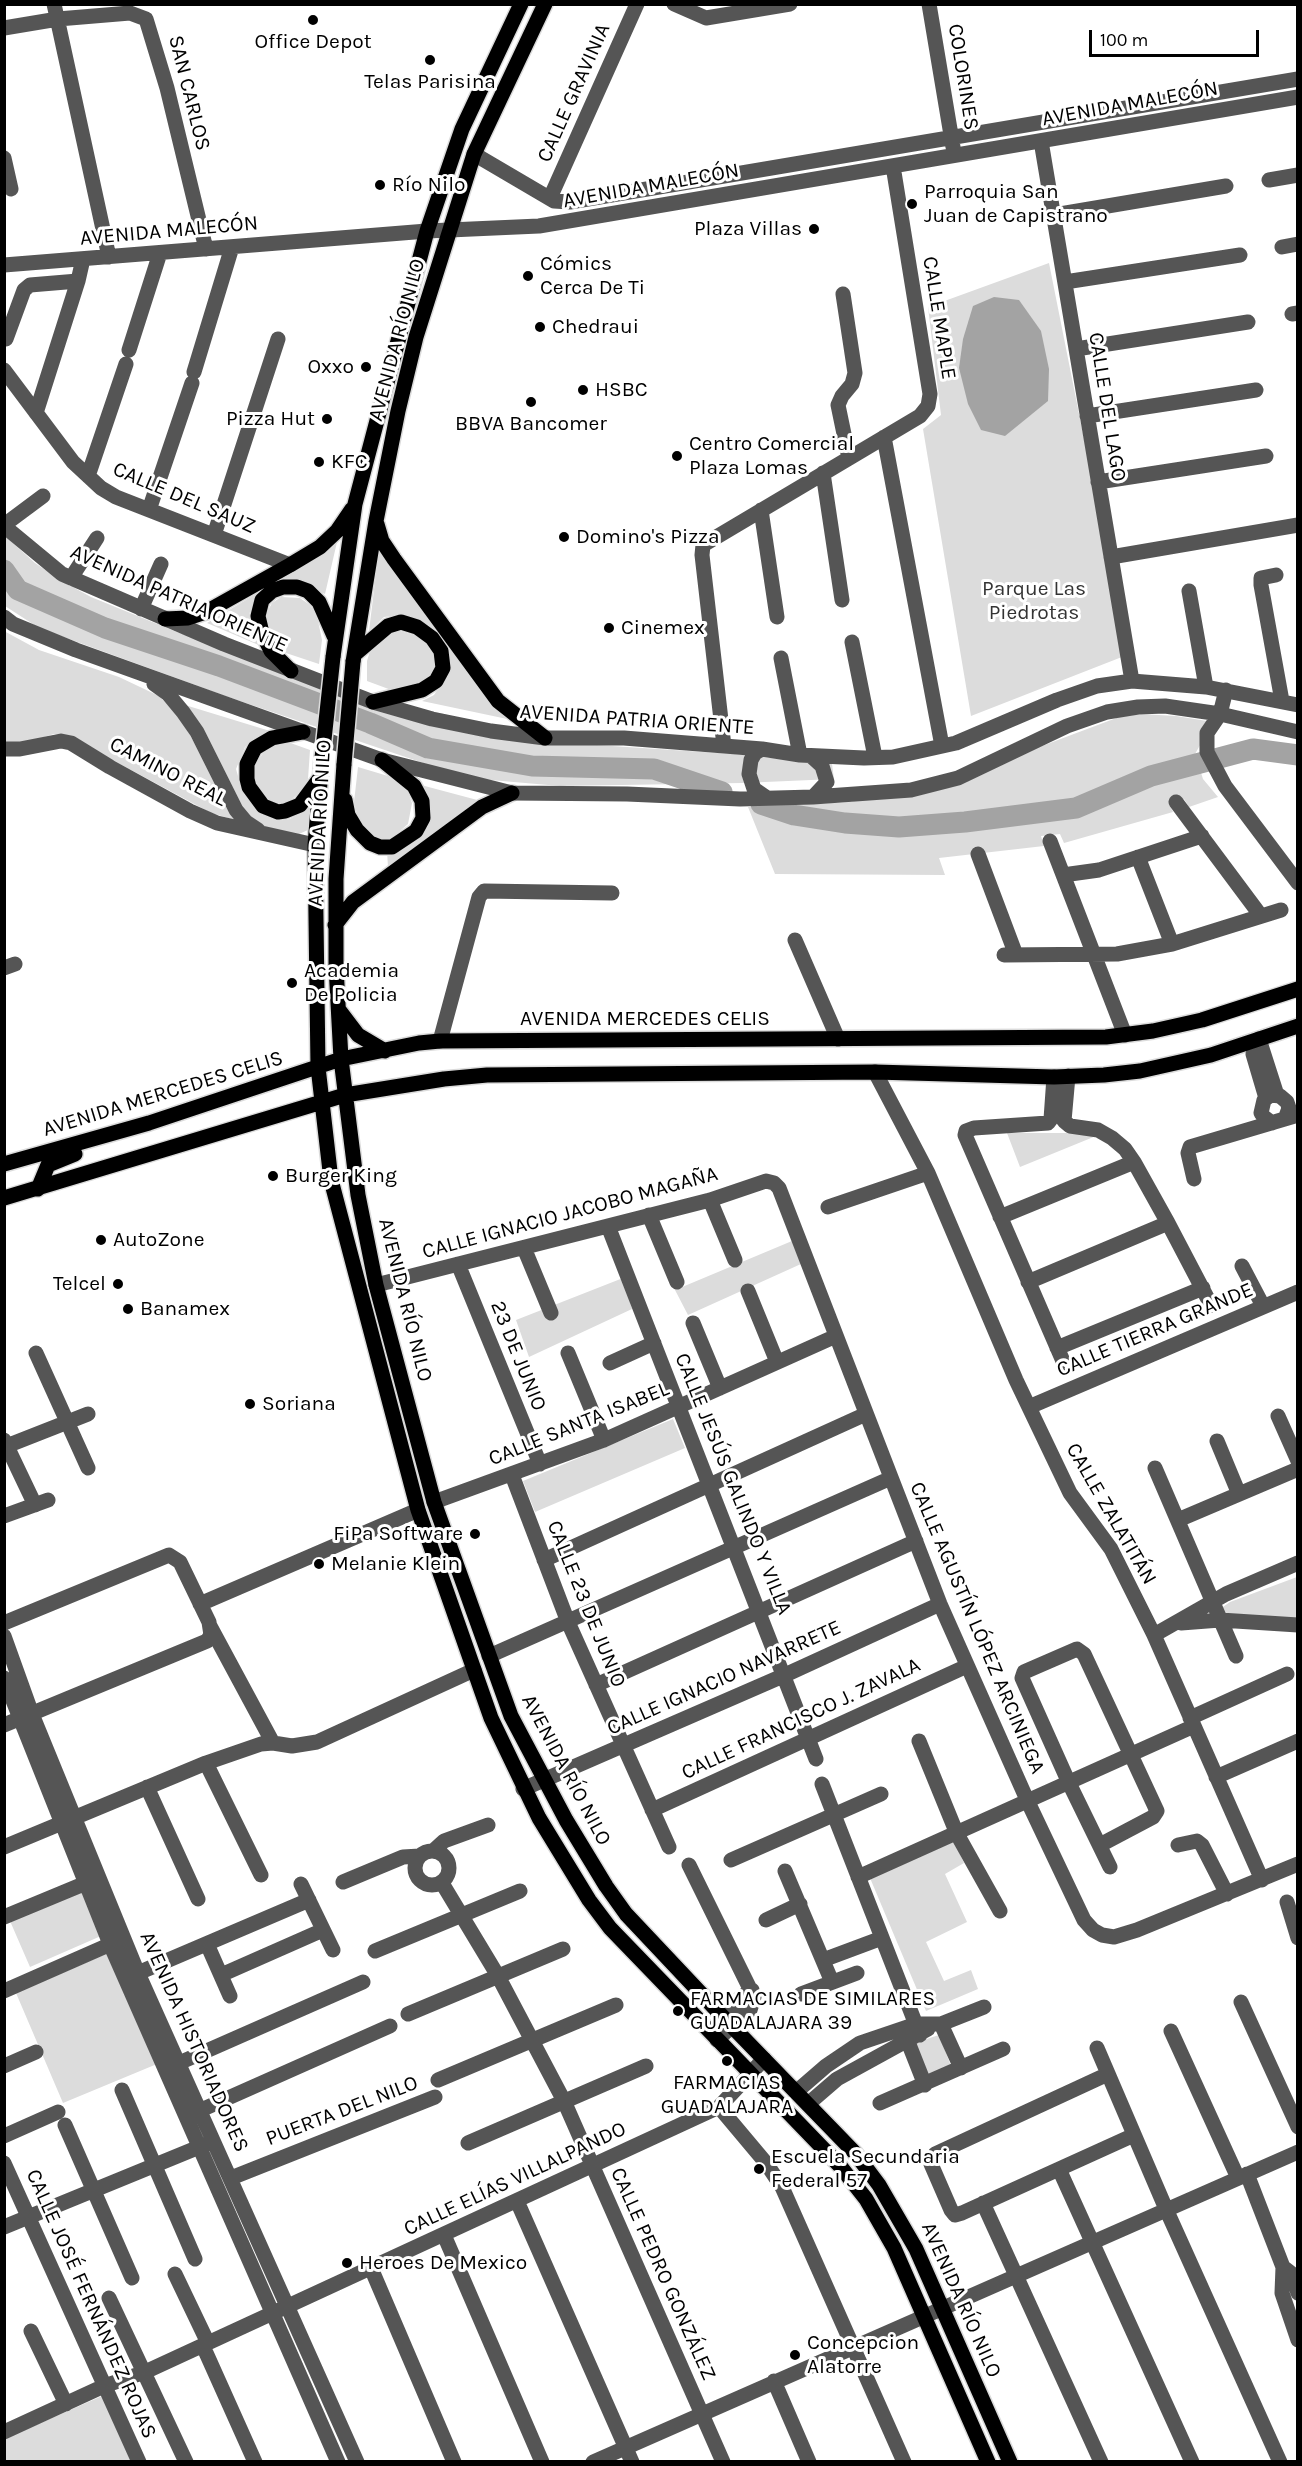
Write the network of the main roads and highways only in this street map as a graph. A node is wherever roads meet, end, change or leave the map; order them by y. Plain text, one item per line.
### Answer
1 (521, 4) edge
2 (540, 6) edge
3 (355, 504) junction
4 (376, 521) junction
5 (165, 619) road end
6 (334, 638) junction
7 (354, 658) junction
8 (291, 671) road end
9 (373, 702) road end
10 (303, 732) road end
11 (545, 738) road end
12 (382, 760) road end
13 (320, 778) junction
14 (343, 785) junction
15 (512, 793) road end
16 (316, 924) junction
17 (336, 925) junction
18 (1298, 989) edge
19 (338, 1009) junction
20 (1298, 1026) edge
21 (385, 1051) junction
22 (341, 1059) junction
23 (318, 1067) junction
24 (345, 1095) junction
25 (323, 1102) junction
26 (149, 1123) junction
27 (4, 1164) edge
28 (38, 1190) junction
29 (4, 1198) edge
30 (988, 2462) edge
31 (1010, 2462) edge

1 - 3 main road, AVENIDA RÍO NILO
2 - 4 main road, AVENIDA RÍO NILO
3 - 5 main road
3 - 6 main road, AVENIDA RÍO NILO
4 - 7 main road, AVENIDA RÍO NILO
4 - 11 main road
6 - 8 main road
6 - 13 main road, AVENIDA RÍO NILO, bridge
7 - 9 main road
7 - 14 main road, AVENIDA RÍO NILO, bridge
10 - 13 main road
12 - 14 main road
13 - 16 main road, AVENIDA RÍO NILO
14 - 17 main road, AVENIDA RÍO NILO
15 - 17 main road
16 - 17 main road
16 - 23 main road, AVENIDA RÍO NILO
17 - 19 main road, AVENIDA RÍO NILO
18 - 21 main road, AVENIDA MERCEDES CELIS
19 - 21 main road
19 - 22 main road, AVENIDA RÍO NILO
20 - 24 main road
21 - 22 main road, AVENIDA MERCEDES CELIS
22 - 23 main road, AVENIDA MERCEDES CELIS
22 - 24 main road, AVENIDA RÍO NILO
23 - 25 main road, AVENIDA RÍO NILO
23 - 26 main road, AVENIDA MERCEDES CELIS
24 - 25 main road
24 - 31 main road, AVENIDA RÍO NILO
25 - 28 main road
25 - 30 main road, AVENIDA RÍO NILO
26 - 27 main road, AVENIDA MERCEDES CELIS
26 - 28 main road
28 - 29 main road

